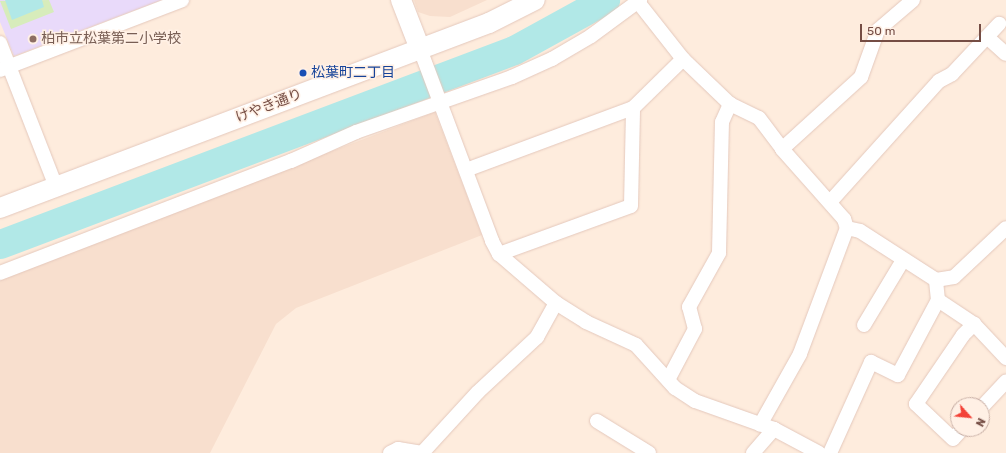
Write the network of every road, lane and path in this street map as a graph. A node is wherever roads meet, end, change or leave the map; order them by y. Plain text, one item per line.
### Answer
1 (182, 0) edge
2 (401, 0) edge
3 (536, 0) edge
4 (913, 0) edge
5 (639, 1) edge
6 (999, 24) dead end
7 (987, 36) junction
8 (0, 43) edge
9 (1006, 54) edge
10 (423, 57) junction
11 (683, 59) junction
12 (5, 69) edge
13 (439, 97) junction
14 (730, 104) junction
15 (633, 108) junction
16 (782, 149) junction
17 (466, 170) junction
18 (56, 187) junction
19 (830, 202) junction
20 (0, 208) edge
21 (847, 228) junction
22 (1006, 228) edge
23 (499, 254) junction
24 (902, 260) junction
25 (0, 273) edge
26 (936, 280) junction
27 (938, 300) junction
28 (556, 303) junction
29 (974, 324) junction
30 (864, 325) dead end
31 (1006, 358) edge
32 (668, 380) junction
33 (1006, 381) edge
34 (990, 398) edge
35 (597, 421) dead end
36 (760, 425) junction
37 (774, 429) junction
38 (950, 436) edge
39 (390, 453) edge
40 (424, 453) edge
41 (650, 453) edge
42 (753, 453) edge
43 (819, 453) edge
44 (830, 453) edge

1 - 12 street
2 - 10 street
3 - 10 street, けやき通り
4 - 16 street
5 - 11 street
5 - 13 street
6 - 7 street
7 - 9 street
7 - 19 street
8 - 12 street
10 - 13 street
10 - 18 street, けやき通り
11 - 14 street
11 - 15 street
12 - 18 street
13 - 17 street
13 - 25 street
14 - 16 street
14 - 32 street
15 - 17 street
15 - 23 street
16 - 19 street
17 - 23 street
18 - 20 street, けやき通り
19 - 21 street
21 - 24 street
21 - 36 street
22 - 26 street
23 - 28 street
24 - 26 street
24 - 30 street
26 - 27 street
27 - 29 street
27 - 44 street
28 - 32 street
28 - 40 street
29 - 31 street
29 - 38 street
32 - 36 street
33 - 34 street
35 - 41 street
36 - 37 street
37 - 42 street
37 - 43 street
39 - 40 street

